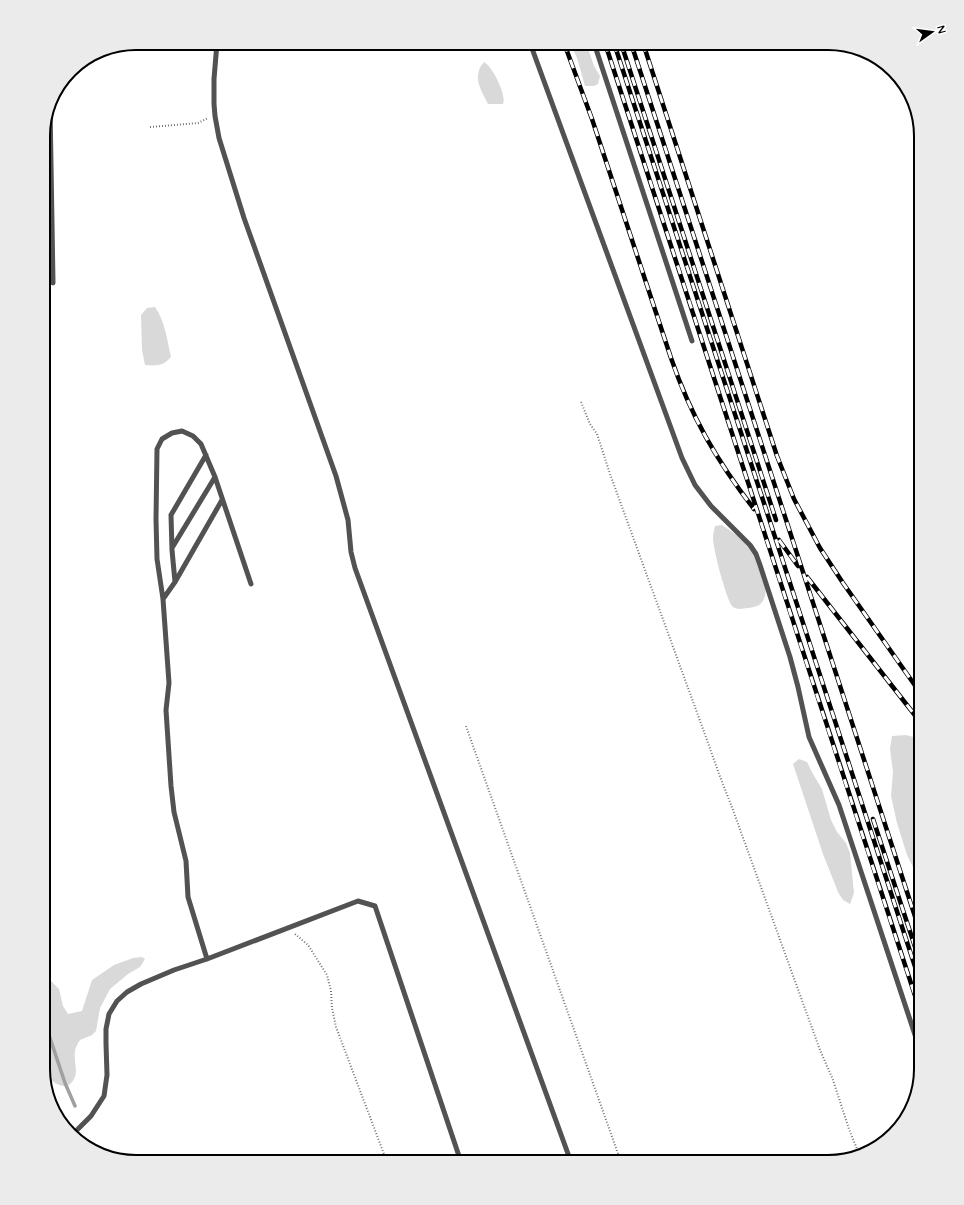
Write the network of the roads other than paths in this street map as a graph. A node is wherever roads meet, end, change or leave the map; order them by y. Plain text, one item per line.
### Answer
1 (216, 50) edge
2 (533, 50) edge
3 (596, 50) edge
4 (50, 129) edge
5 (53, 283) dead end
6 (692, 341) dead end
7 (206, 455) junction
8 (214, 477) junction
9 (222, 500) junction
10 (172, 550) junction
11 (175, 582) junction
12 (251, 584) dead end
13 (163, 599) junction
14 (207, 959) junction
15 (914, 1032) edge
16 (77, 1131) edge
17 (458, 1155) edge
18 (568, 1155) edge

1 - 18 lane
2 - 15 lane
3 - 6 lane
4 - 5 lane
7 - 8 lane
7 - 10 lane
7 - 13 lane
8 - 9 lane
8 - 10 lane
9 - 11 lane
9 - 12 lane
10 - 11 lane
11 - 13 lane
13 - 14 lane
14 - 16 lane
14 - 17 lane

